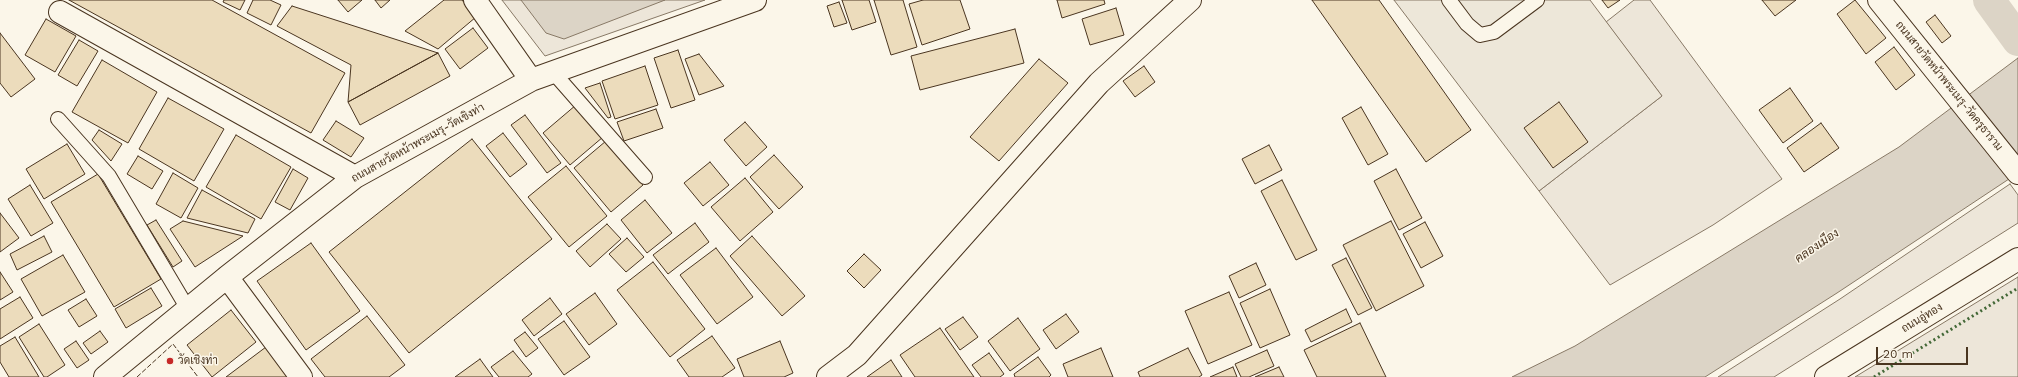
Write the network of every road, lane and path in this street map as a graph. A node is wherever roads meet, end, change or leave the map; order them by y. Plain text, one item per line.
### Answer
1 (475, 0) edge
2 (755, 0) edge
3 (1190, 0) edge
4 (1449, 0) edge
5 (1537, 0) edge
6 (1879, 0) edge
7 (60, 12) dead end
8 (553, 72) junction
9 (531, 80) junction
10 (58, 119) dead end
11 (2018, 173) edge
12 (355, 177) junction
13 (644, 177) dead end
14 (2018, 259) edge
15 (227, 277) junction
16 (188, 309) junction
17 (113, 374) edge
18 (301, 377) edge
19 (828, 377) edge
20 (1826, 377) edge

1 - 9 street
2 - 8 street, ถนนสายวัดหน้าพระเมรุ-วัดเชิงท่า
3 - 19 street
4 - 5 lane
6 - 11 street, ถนนสายวัดหน้าพระเมรุ-วัดครุธาราม
7 - 12 street
8 - 9 street, ถนนสายวัดหน้าพระเมรุ-วัดเชิงท่า
8 - 13 lane
9 - 12 street, ถนนสายวัดหน้าพระเมรุ-วัดเชิงท่า
10 - 16 lane
12 - 15 street, ถนนสายวัดหน้าพระเมรุ-วัดเชิงท่า
14 - 20 street, ถนนอู่ทอง
15 - 16 street, ถนนสายวัดหน้าพระเมรุ-วัดเชิงท่า
15 - 18 street
16 - 17 street, ถนนสายวัดหน้าพระเมรุ-วัดเชิงท่า

